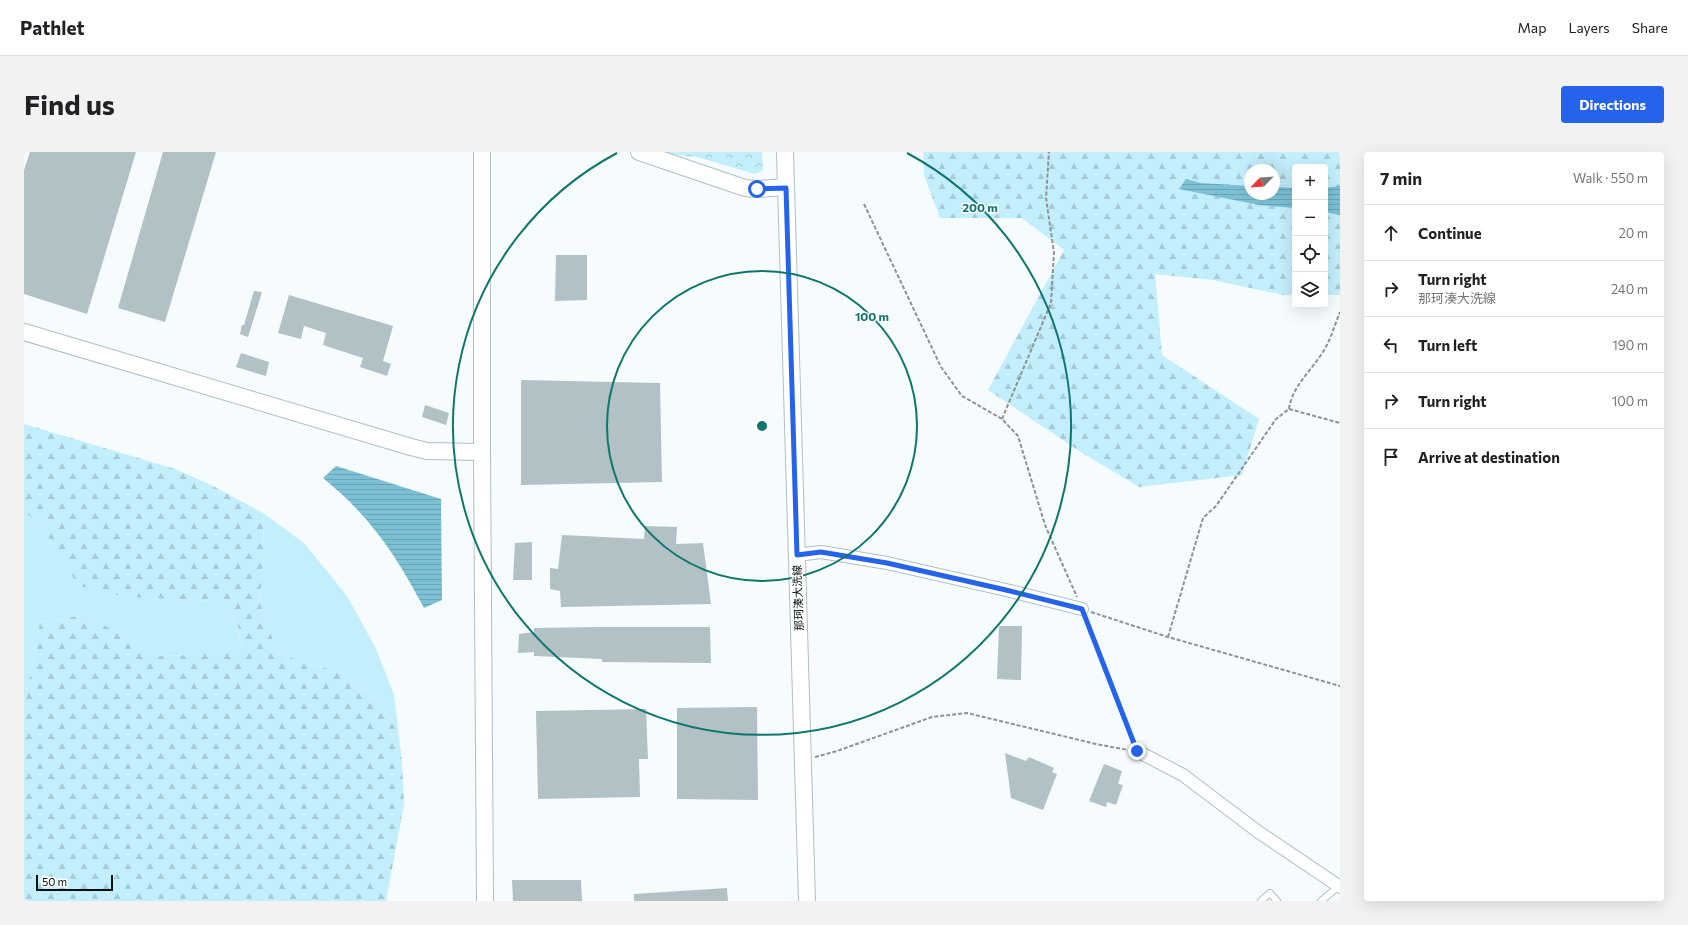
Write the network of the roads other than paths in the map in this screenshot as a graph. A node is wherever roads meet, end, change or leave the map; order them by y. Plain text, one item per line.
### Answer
1 (482, 152) edge
2 (639, 152) edge
3 (785, 152) edge
4 (786, 188) junction
5 (24, 332) edge
6 (482, 452) junction
7 (797, 555) junction
8 (1082, 609) road end
9 (1137, 751) road end
10 (1339, 886) edge
11 (485, 901) edge
12 (807, 901) edge
13 (1261, 901) edge
14 (1277, 901) edge
15 (1321, 901) edge

1 - 6 street
2 - 4 street
3 - 4 street, 那珂湊大洗線
4 - 7 street, 那珂湊大洗線
5 - 6 street
6 - 11 street
7 - 8 street
7 - 12 street, 那珂湊大洗線
9 - 10 street
10 - 15 lane
13 - 14 lane

